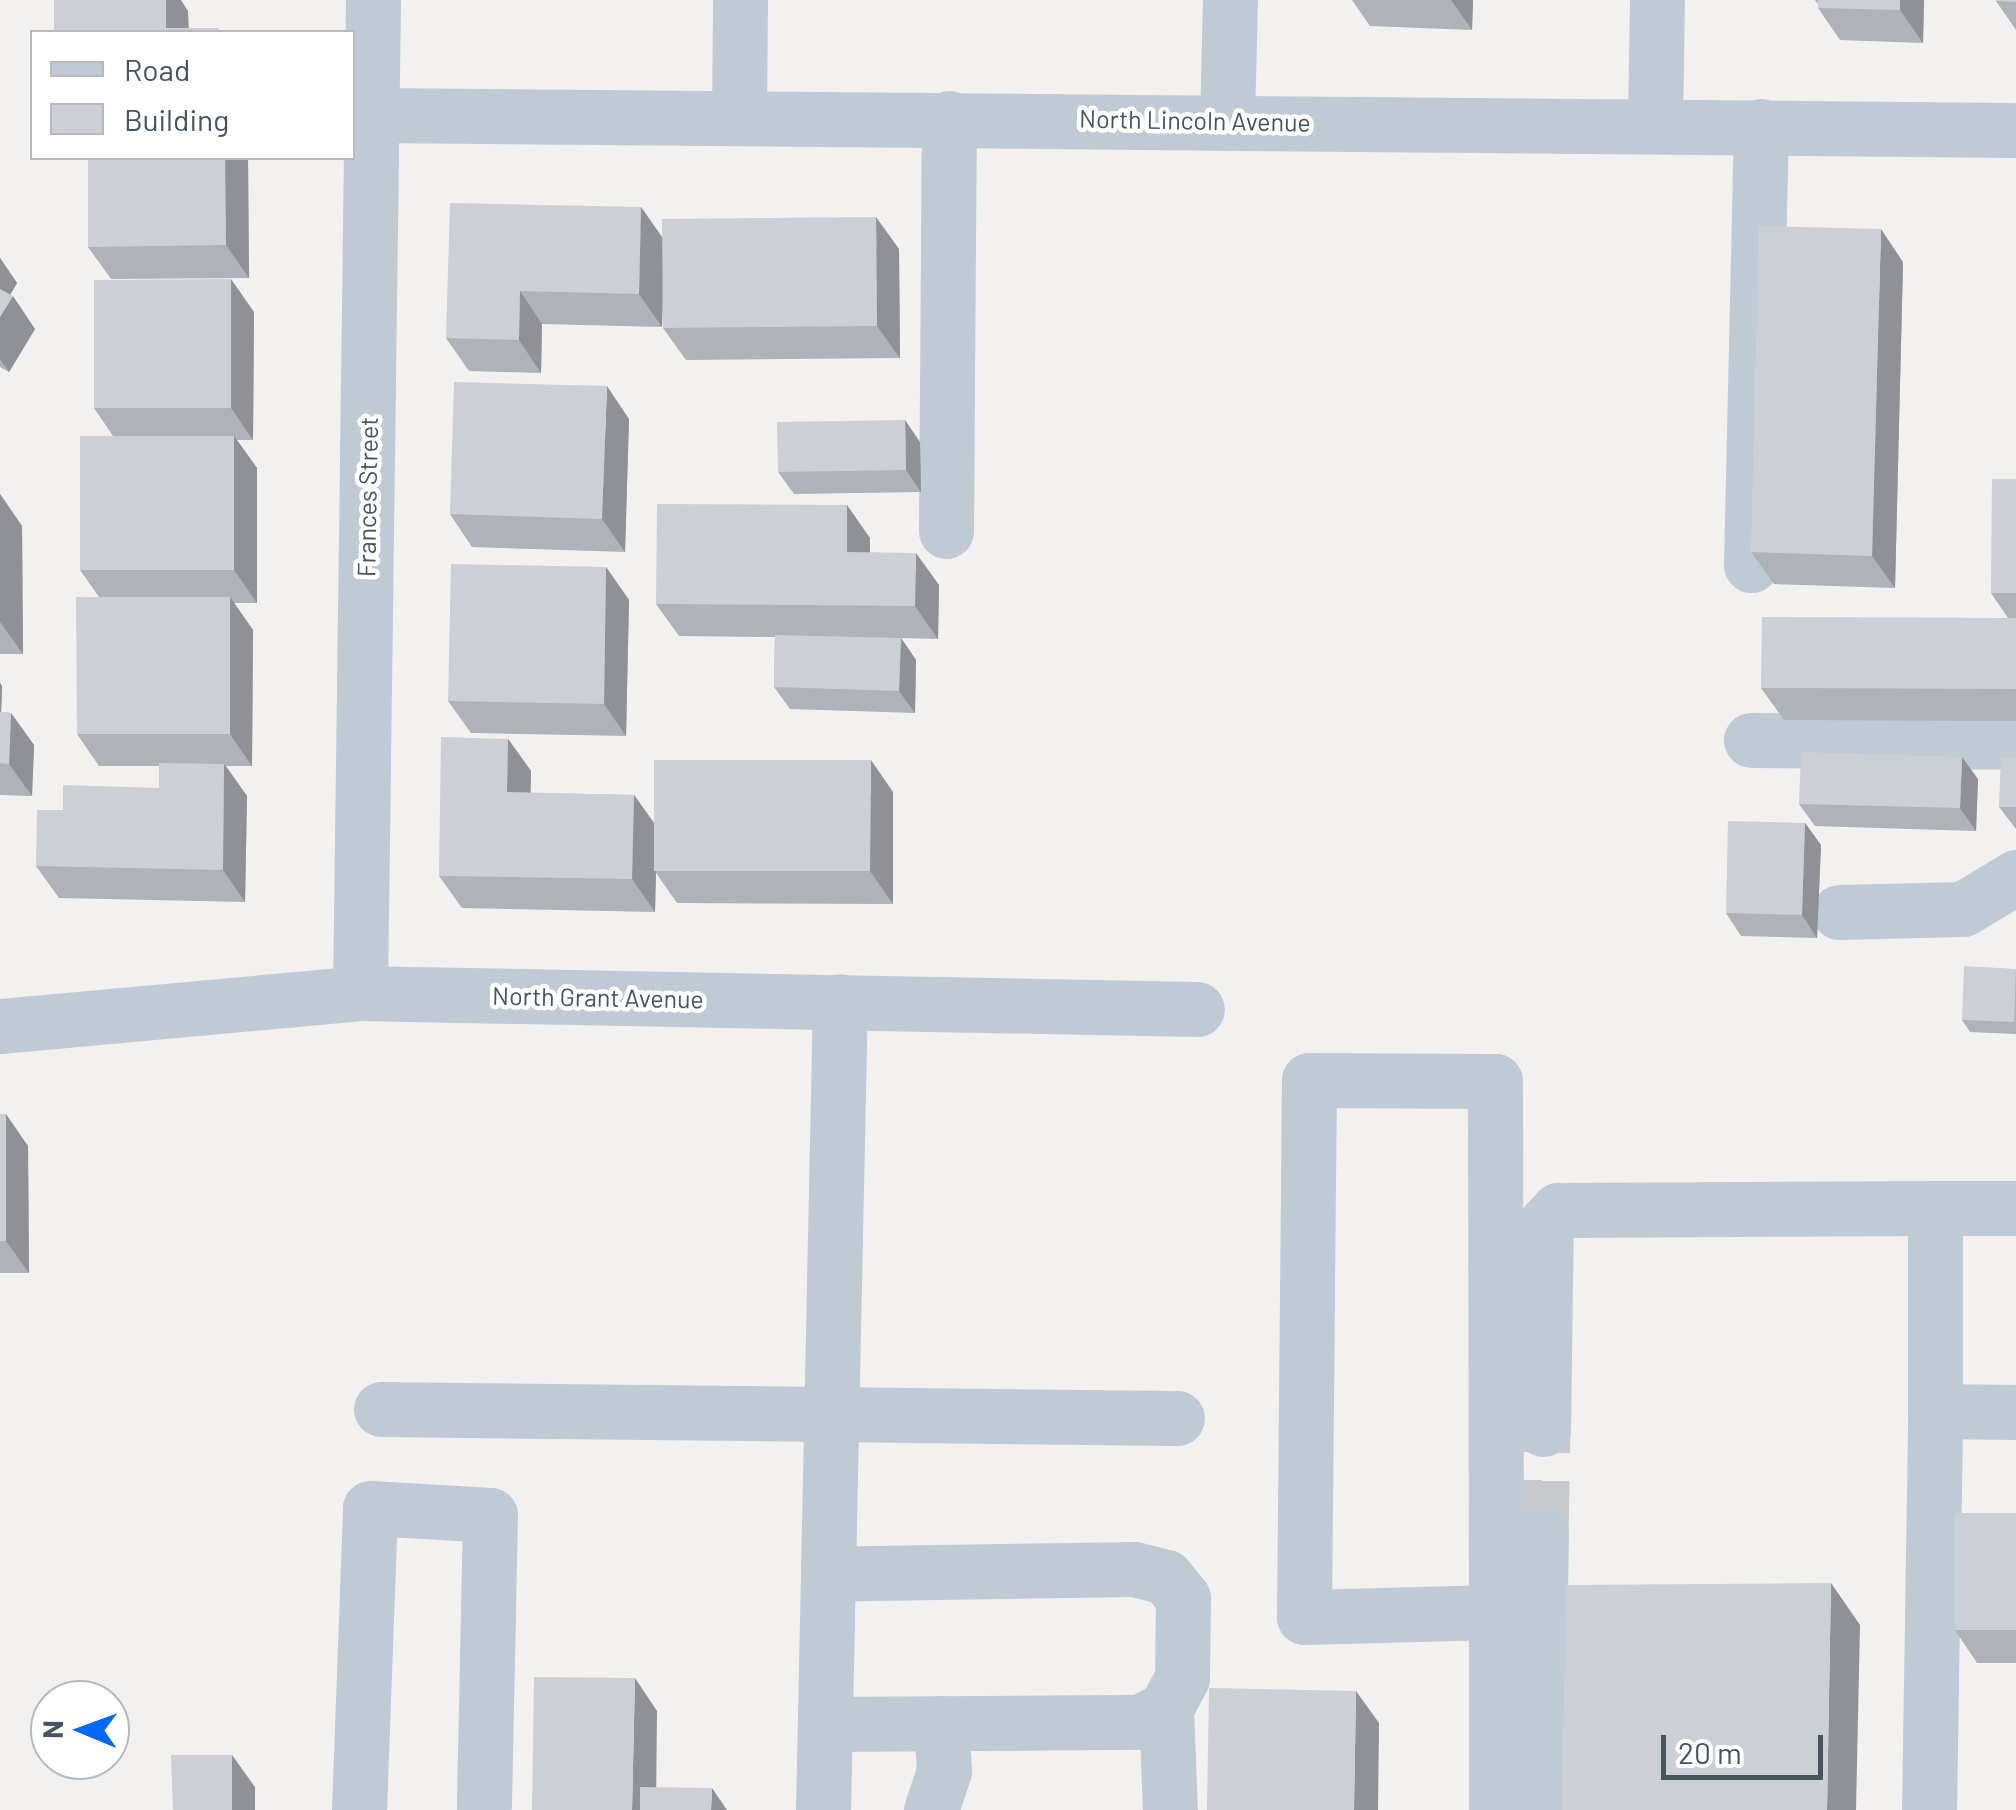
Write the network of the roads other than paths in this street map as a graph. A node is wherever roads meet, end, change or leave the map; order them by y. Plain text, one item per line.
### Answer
1 (373, 0) edge
2 (740, 0) edge
3 (1230, 0) edge
4 (1657, 0) edge
5 (373, 115) junction
6 (738, 117) junction
7 (948, 118) junction
8 (1227, 120) junction
9 (1655, 126) junction
10 (1761, 126) junction
11 (2016, 130) edge
12 (946, 530) dead end
13 (1752, 566) edge
14 (1751, 740) dead end
15 (2016, 742) edge
16 (2016, 876) edge
17 (1840, 912) dead end
18 (360, 994) junction
19 (840, 1001) junction
20 (1197, 1010) dead end
21 (0, 1026) edge
22 (1935, 1208) junction
23 (2016, 1208) edge
24 (381, 1409) dead end
25 (1935, 1412) junction
26 (2016, 1412) edge
27 (832, 1416) junction
28 (1177, 1418) dead end
29 (1543, 1429) tunnel mouth
30 (1541, 1535) tunnel mouth
31 (828, 1574) junction
32 (1496, 1612) junction
33 (1166, 1708) junction
34 (941, 1723) junction
35 (826, 1724) junction
36 (359, 1810) edge
37 (484, 1810) edge
38 (824, 1810) edge
39 (931, 1810) edge
40 (1170, 1810) edge
41 (1496, 1810) edge
42 (1538, 1810) edge
43 (1930, 1810) edge

1 - 5 street, Frances Street
2 - 6 street
3 - 8 street
4 - 9 street
5 - 6 street, North Lincoln Avenue
5 - 18 street, Frances Street
6 - 7 street, North Lincoln Avenue
7 - 8 street, North Lincoln Avenue
7 - 12 street
8 - 9 street, North Lincoln Avenue
9 - 10 street, North Lincoln Avenue
10 - 11 street, North Lincoln Avenue
10 - 13 street
14 - 15 street
16 - 17 street
18 - 19 street, North Grant Avenue
18 - 21 street, North Grant Avenue
19 - 20 street, North Grant Avenue
19 - 27 street
22 - 23 street
22 - 25 street
22 - 29 street
24 - 27 street
25 - 26 street
25 - 43 street
27 - 28 street
27 - 31 street
30 - 42 street
31 - 33 street
31 - 35 street
32 - 32 street
32 - 41 street
33 - 34 street
33 - 40 street
34 - 35 street
34 - 39 street
35 - 38 street
36 - 37 street

